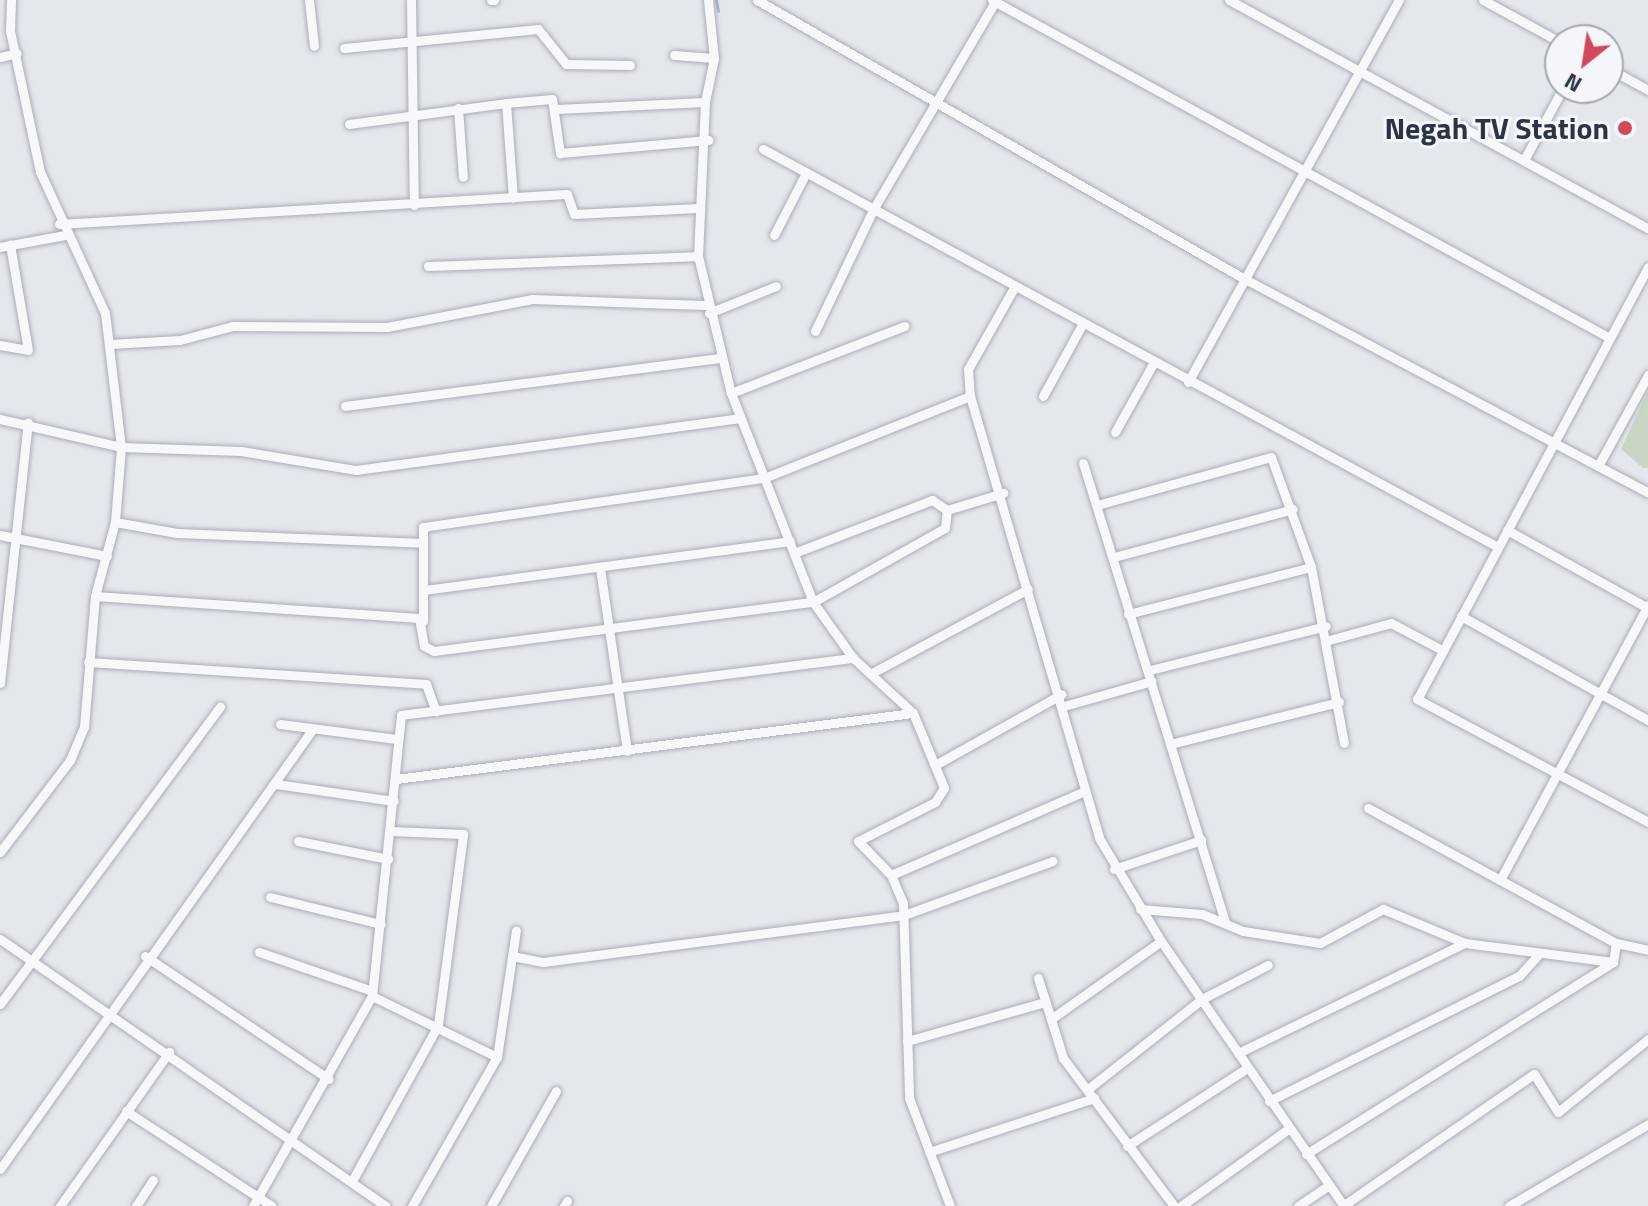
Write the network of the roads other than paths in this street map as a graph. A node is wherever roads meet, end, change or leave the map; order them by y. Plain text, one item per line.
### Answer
1 (11, 0) edge
2 (309, 0) edge
3 (411, 0) edge
4 (708, 0) edge
5 (757, 0) edge
6 (1229, 0) edge
7 (1399, 0) edge
8 (1483, 0) edge
9 (995, 1) edge
10 (1544, 33) edge
11 (412, 41) junction
12 (314, 46) dead end
13 (344, 48) dead end
14 (17, 53) junction
15 (674, 55) dead end
16 (0, 57) edge
17 (714, 58) junction
18 (630, 65) dead end
19 (1360, 71) junction
20 (1624, 77) edge
21 (1648, 90) edge
22 (705, 102) junction
23 (506, 103) junction
24 (1554, 104) edge
25 (458, 108) junction
26 (556, 109) junction
27 (937, 109) junction
28 (414, 114) junction
29 (349, 124) dead end
30 (708, 140) junction
31 (763, 149) dead end
32 (1524, 160) junction
33 (1304, 171) junction
34 (806, 173) junction
35 (463, 177) dead end
36 (513, 198) junction
37 (414, 205) junction
38 (698, 208) junction
39 (874, 208) junction
40 (59, 224) junction
41 (1648, 228) edge
42 (65, 235) junction
43 (774, 235) dead end
44 (5, 246) edge
45 (698, 256) junction
46 (428, 266) dead end
47 (1648, 267) edge
48 (1243, 278) junction
49 (776, 286) dead end
50 (1015, 286) junction
51 (707, 309) junction
52 (1083, 323) junction
53 (905, 326) dead end
54 (815, 331) dead end
55 (1610, 338) junction
56 (110, 344) junction
57 (0, 345) edge
58 (721, 358) junction
59 (1154, 362) junction
60 (1648, 375) edge
61 (1188, 382) junction
62 (731, 393) junction
63 (970, 396) junction
64 (1043, 396) dead end
65 (345, 406) dead end
66 (740, 418) junction
67 (0, 419) edge
68 (28, 423) junction
69 (1115, 432) dead end
70 (1554, 442) junction
71 (121, 447) junction
72 (1083, 463) dead end
73 (1598, 466) junction
74 (764, 478) junction
75 (1648, 492) edge
76 (1003, 493) junction
77 (1097, 505) junction
78 (1293, 509) junction
79 (947, 510) junction
80 (115, 522) junction
81 (1507, 530) junction
82 (0, 535) edge
83 (14, 537) junction
84 (790, 541) junction
85 (423, 543) junction
86 (1498, 547) junction
87 (794, 553) junction
88 (107, 556) junction
89 (1114, 557) junction
90 (1311, 567) junction
91 (600, 568) junction
92 (1028, 589) junction
93 (424, 590) junction
94 (95, 596) junction
95 (813, 602) junction
96 (1648, 607) edge
97 (1128, 614) junction
98 (1461, 616) junction
99 (423, 621) junction
100 (1326, 626) junction
101 (609, 629) junction
102 (1329, 640) junction
103 (1442, 650) junction
104 (853, 658) junction
105 (88, 662) junction
106 (1150, 670) junction
107 (872, 673) junction
108 (1152, 681) junction
109 (0, 683) edge
110 (618, 690) junction
111 (1599, 693) junction
112 (1062, 694) junction
113 (1339, 702) junction
114 (1064, 706) junction
115 (220, 707) dead end
116 (436, 711) junction
117 (913, 713) junction
118 (1648, 720) edge
119 (280, 724) dead end
120 (312, 730) junction
121 (396, 739) junction
122 (1174, 743) junction
123 (1344, 743) dead end
124 (627, 751) junction
125 (935, 765) junction
126 (1557, 773) junction
127 (396, 779) junction
128 (276, 784) junction
129 (1085, 791) junction
130 (394, 801) junction
131 (1368, 808) dead end
132 (1648, 822) edge
133 (390, 831) junction
134 (1201, 840) junction
135 (298, 841) dead end
136 (0, 852) edge
137 (388, 859) junction
138 (1052, 861) dead end
139 (1114, 869) junction
140 (891, 875) junction
141 (1500, 880) junction
142 (270, 897) dead end
143 (1140, 909) junction
144 (904, 915) junction
145 (1225, 923) junction
146 (381, 924) junction
147 (516, 930) dead end
148 (0, 939) edge
149 (1161, 941) junction
150 (1465, 943) junction
151 (1616, 943) junction
152 (1648, 950) edge
153 (259, 952) dead end
154 (1540, 953) junction
155 (145, 956) junction
156 (512, 956) junction
157 (33, 959) junction
158 (1613, 962) junction
159 (1268, 965) dead end
160 (1038, 978) dead end
161 (372, 994) junction
162 (1202, 999) junction
163 (1045, 1002) junction
164 (0, 1004) edge
165 (114, 1013) junction
166 (1051, 1019) junction
167 (438, 1025) junction
168 (1648, 1039) edge
169 (907, 1041) junction
170 (169, 1052) junction
171 (1238, 1053) junction
172 (497, 1057) junction
173 (1247, 1068) junction
174 (329, 1079) junction
175 (556, 1091) dead end
176 (1091, 1094) junction
177 (1269, 1101) junction
178 (126, 1111) junction
179 (1648, 1124) edge
180 (1288, 1129) junction
181 (293, 1138) junction
182 (1127, 1146) junction
183 (929, 1152) junction
184 (1306, 1154) junction
185 (0, 1169) edge
186 (153, 1180) dead end
187 (352, 1181) junction
188 (1326, 1187) junction
189 (256, 1201) edge
190 (60, 1206) edge
191 (136, 1206) edge
192 (272, 1206) edge
193 (386, 1206) edge
194 (412, 1206) edge
195 (491, 1206) edge
196 (950, 1206) edge
197 (1174, 1206) edge
198 (1181, 1206) edge
199 (1298, 1206) edge
200 (1344, 1206) edge
201 (1509, 1206) edge

1 - 14 street
2 - 12 street
3 - 11 street
4 - 17 street
5 - 27 street
6 - 19 street
7 - 19 street
8 - 10 street
9 - 27 street
9 - 33 street
11 - 13 street
11 - 18 street
11 - 28 street
14 - 16 street
14 - 40 street
15 - 17 street
17 - 22 street
19 - 32 street
19 - 33 street
20 - 21 street
22 - 26 street
22 - 30 street
23 - 25 street
23 - 26 street
23 - 36 street
24 - 32 street
25 - 28 street
25 - 35 street
26 - 30 street
27 - 39 street
27 - 48 street
28 - 29 street
28 - 37 street
30 - 38 street
31 - 34 street
32 - 41 street
33 - 48 street
33 - 55 street
34 - 39 street
34 - 43 street
36 - 37 street
36 - 38 street
37 - 40 street
38 - 45 street
39 - 50 street
39 - 54 street
40 - 42 street
42 - 44 street
42 - 56 street
44 - 57 street
45 - 46 street
45 - 51 street
47 - 55 street
48 - 61 street
48 - 70 street
49 - 51 street
50 - 52 street
50 - 63 street
51 - 56 street
51 - 58 street
52 - 59 street
52 - 64 street
53 - 62 street
55 - 70 street
56 - 71 street
58 - 62 street
58 - 65 street
59 - 61 street
59 - 69 street
60 - 73 street
61 - 86 street
62 - 66 street
63 - 74 street
63 - 76 street
66 - 71 street
66 - 74 street
67 - 68 street
68 - 71 street
68 - 83 street
70 - 73 street
70 - 81 street
71 - 80 street
72 - 77 street
73 - 75 street
74 - 84 street
74 - 85 street
76 - 79 street
76 - 92 street
77 - 78 street
77 - 89 street
78 - 89 street
78 - 90 street
79 - 87 street
79 - 95 street
80 - 85 street
80 - 88 street
81 - 86 street
81 - 96 street
82 - 83 street
83 - 88 street
83 - 109 street
84 - 87 street
84 - 91 street
85 - 93 street
86 - 98 street
87 - 95 street
88 - 94 street
89 - 97 street
90 - 97 street
90 - 100 street
91 - 93 street
91 - 101 street
92 - 107 street
92 - 112 street
93 - 99 street
94 - 99 street
94 - 105 street
95 - 101 street
95 - 104 street
96 - 111 street
97 - 106 street
98 - 103 street
98 - 111 street
99 - 101 street
100 - 102 street
100 - 106 street
101 - 110 street
102 - 103 street
102 - 113 street
103 - 126 street
104 - 107 street
104 - 110 street
105 - 116 street
105 - 136 street
106 - 108 street
107 - 117 street
108 - 114 street
108 - 122 street
110 - 116 street
110 - 124 street
111 - 118 street
111 - 126 street
112 - 114 street
112 - 125 street
113 - 122 street
113 - 123 street
114 - 129 street
115 - 157 street
116 - 121 street
117 - 124 street
117 - 125 street
119 - 120 street
120 - 121 street
120 - 128 street
121 - 127 street
122 - 134 street
124 - 127 street
125 - 140 street
126 - 132 street
126 - 141 street
127 - 130 street
128 - 130 street
128 - 155 street
129 - 139 street
129 - 140 street
130 - 133 street
131 - 141 street
133 - 137 street
133 - 167 street
134 - 139 street
134 - 145 street
135 - 137 street
137 - 146 street
138 - 144 street
139 - 143 street
140 - 144 street
141 - 151 street
142 - 146 street
143 - 145 street
143 - 149 street
144 - 156 street
144 - 169 street
145 - 150 street
146 - 161 street
147 - 156 street
148 - 157 street
149 - 162 street
149 - 166 street
150 - 154 street
150 - 171 street
151 - 152 street
151 - 158 street
153 - 161 street
154 - 158 street
154 - 177 street
155 - 165 street
155 - 174 street
156 - 172 street
157 - 164 street
157 - 165 street
158 - 184 street
159 - 162 street
160 - 163 street
161 - 167 street
161 - 174 street
162 - 171 street
162 - 176 street
163 - 166 street
163 - 169 street
165 - 170 street
165 - 185 street
166 - 176 street
167 - 172 street
167 - 187 street
168 - 200 street
169 - 183 street
170 - 178 street
170 - 181 street
171 - 173 street
172 - 194 street
173 - 177 street
173 - 182 street
174 - 181 street
175 - 195 street
176 - 182 street
176 - 183 street
177 - 180 street
178 - 189 street
178 - 190 street
179 - 201 street
180 - 184 street
180 - 198 street
181 - 187 street
181 - 189 street
182 - 197 street
183 - 196 street
184 - 188 street
186 - 191 street
187 - 193 street
188 - 199 street
188 - 200 street
189 - 192 street

